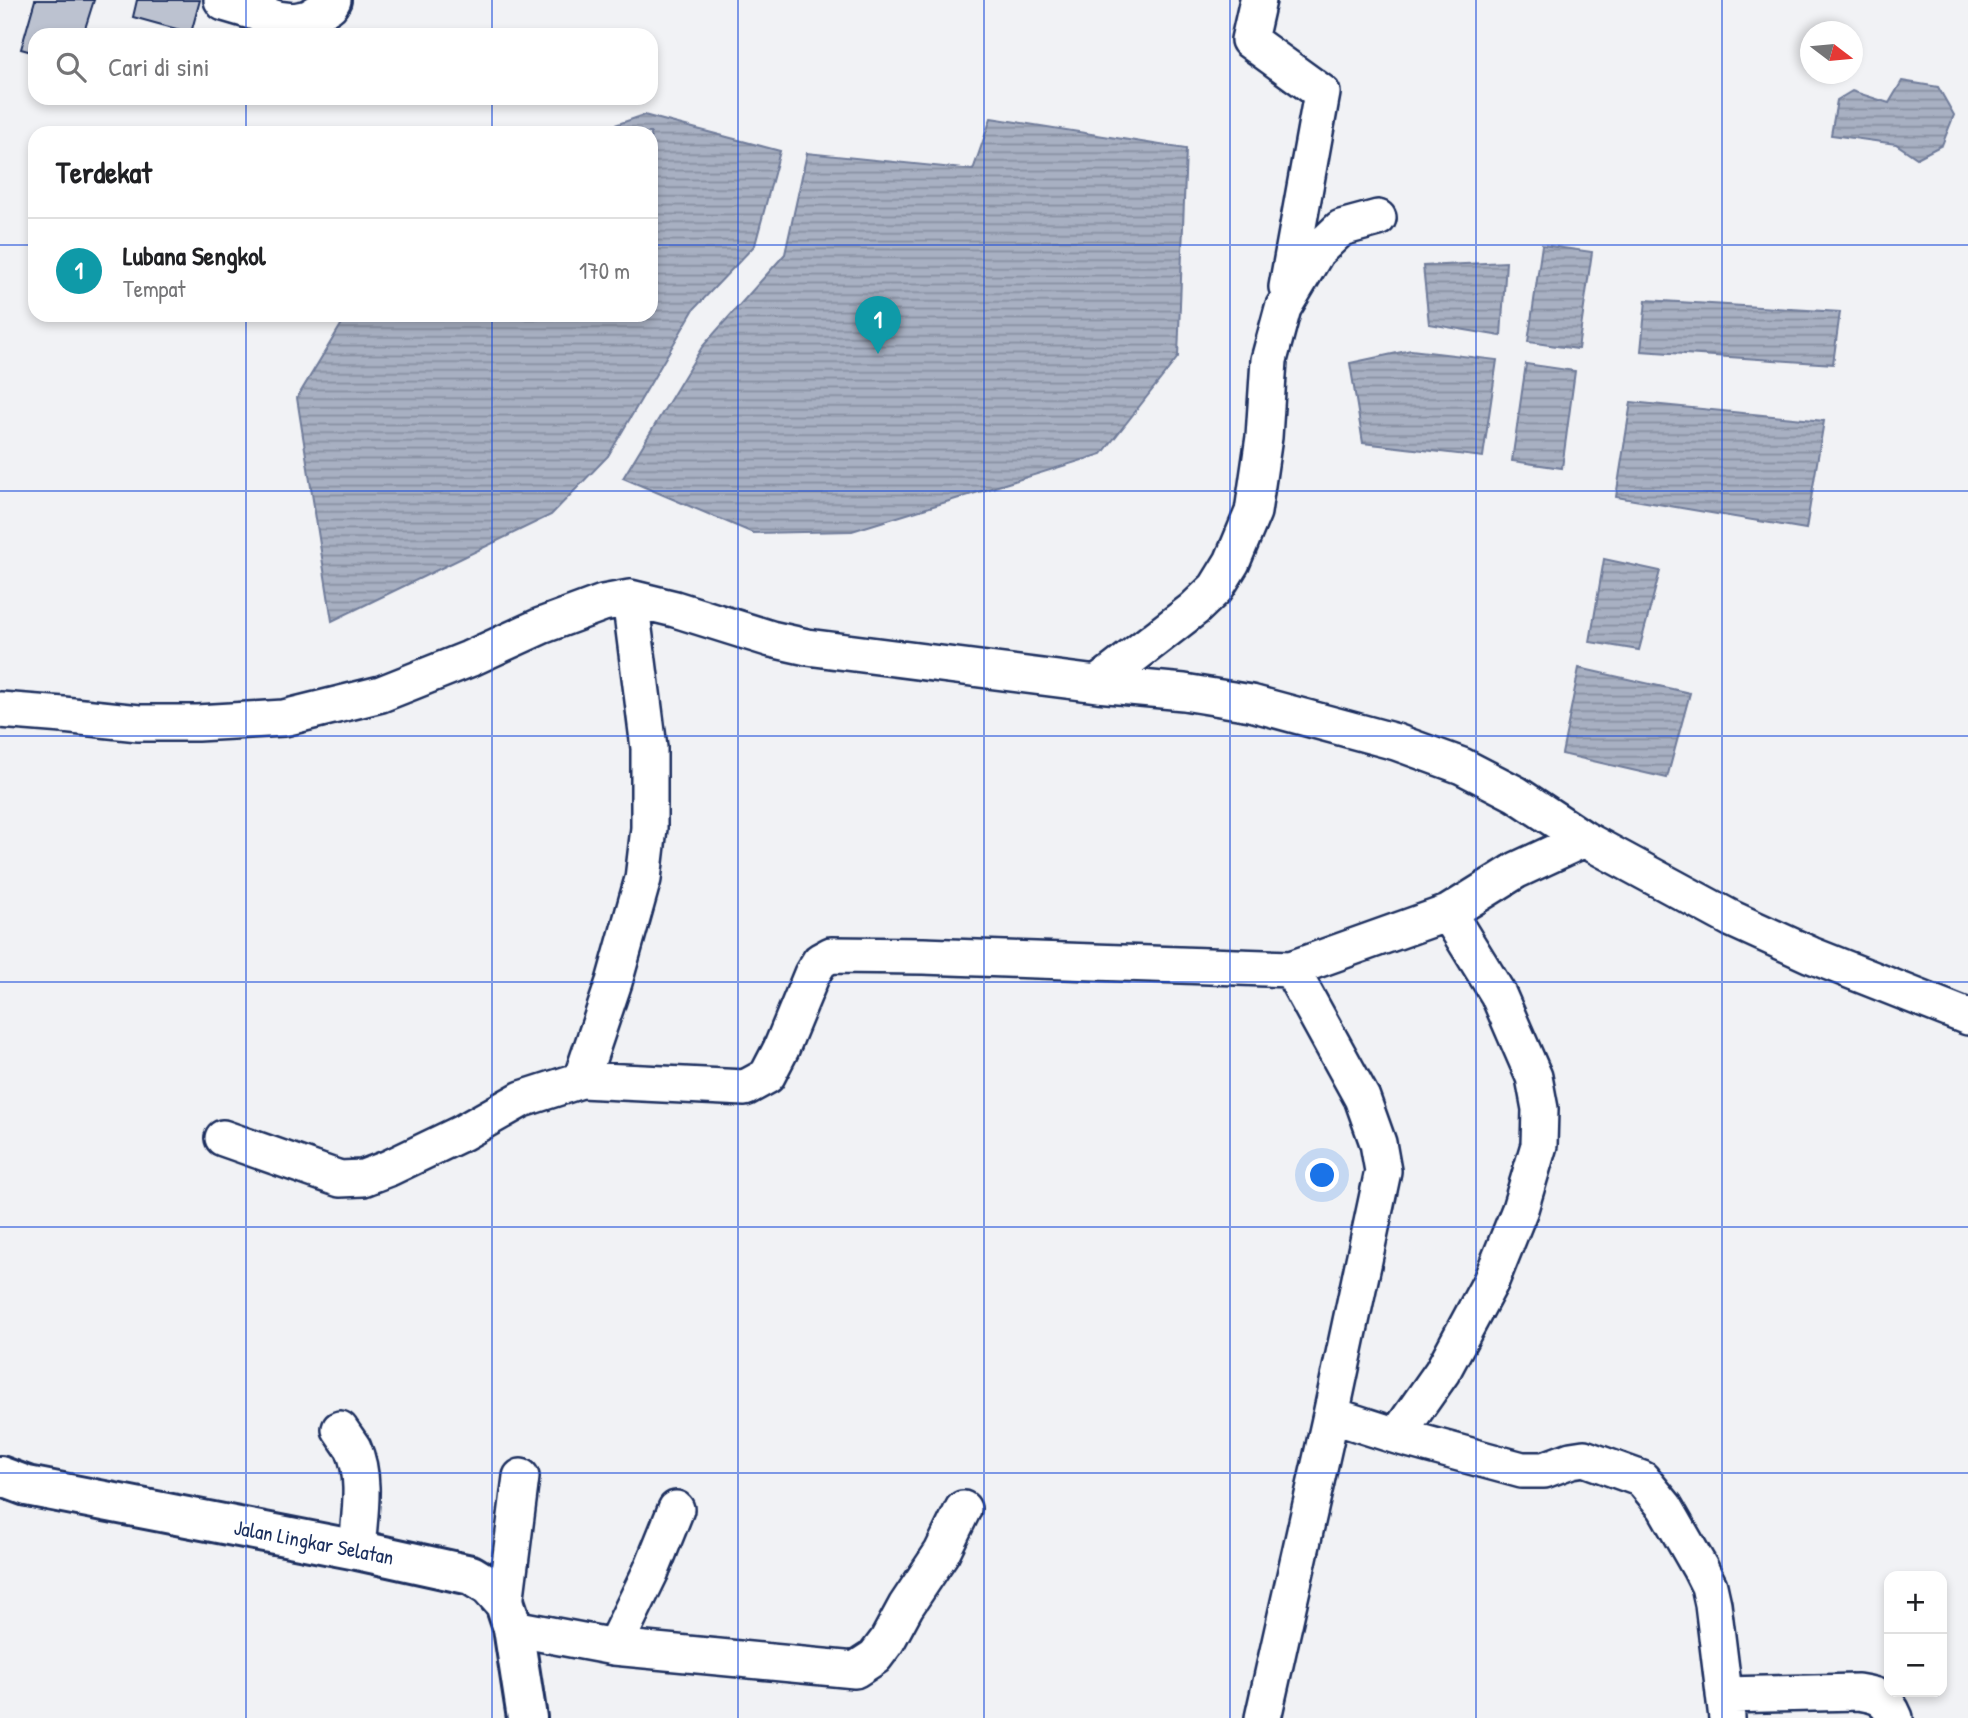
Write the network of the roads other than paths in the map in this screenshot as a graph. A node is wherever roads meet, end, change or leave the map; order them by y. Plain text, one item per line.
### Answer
1 (222, 0) edge
2 (333, 0) edge
3 (1258, 0) edge
4 (1378, 218) dead end
5 (1283, 308) junction
6 (630, 598) junction
7 (1097, 684) junction
8 (0, 710) edge
9 (1584, 839) junction
10 (1448, 913) junction
11 (1292, 970) junction
12 (1968, 1017) edge
13 (581, 1080) junction
14 (223, 1138) dead end
15 (1331, 1415) junction
16 (340, 1429) dead end
17 (1397, 1436) junction
18 (521, 1477) dead end
19 (2, 1486) edge
20 (676, 1509) dead end
21 (964, 1509) dead end
22 (357, 1550) junction
23 (509, 1616) junction
24 (614, 1647) junction
25 (1726, 1707) edge
26 (527, 1718) edge
27 (1263, 1718) edge
28 (1895, 1718) edge

1 - 2 street
3 - 5 street
4 - 5 street
5 - 7 street
6 - 7 street
6 - 8 street
6 - 13 street
7 - 9 street
9 - 10 street
9 - 12 street
10 - 11 street
10 - 17 street
11 - 13 street
11 - 15 street
13 - 14 street
15 - 17 street
15 - 27 street
16 - 22 street
17 - 25 street
18 - 23 street
19 - 22 main road, Jalan Lingkar Selatan
20 - 24 street
21 - 24 street
22 - 23 main road, Jalan Lingkar Selatan
23 - 24 street
23 - 26 main road
25 - 28 street

